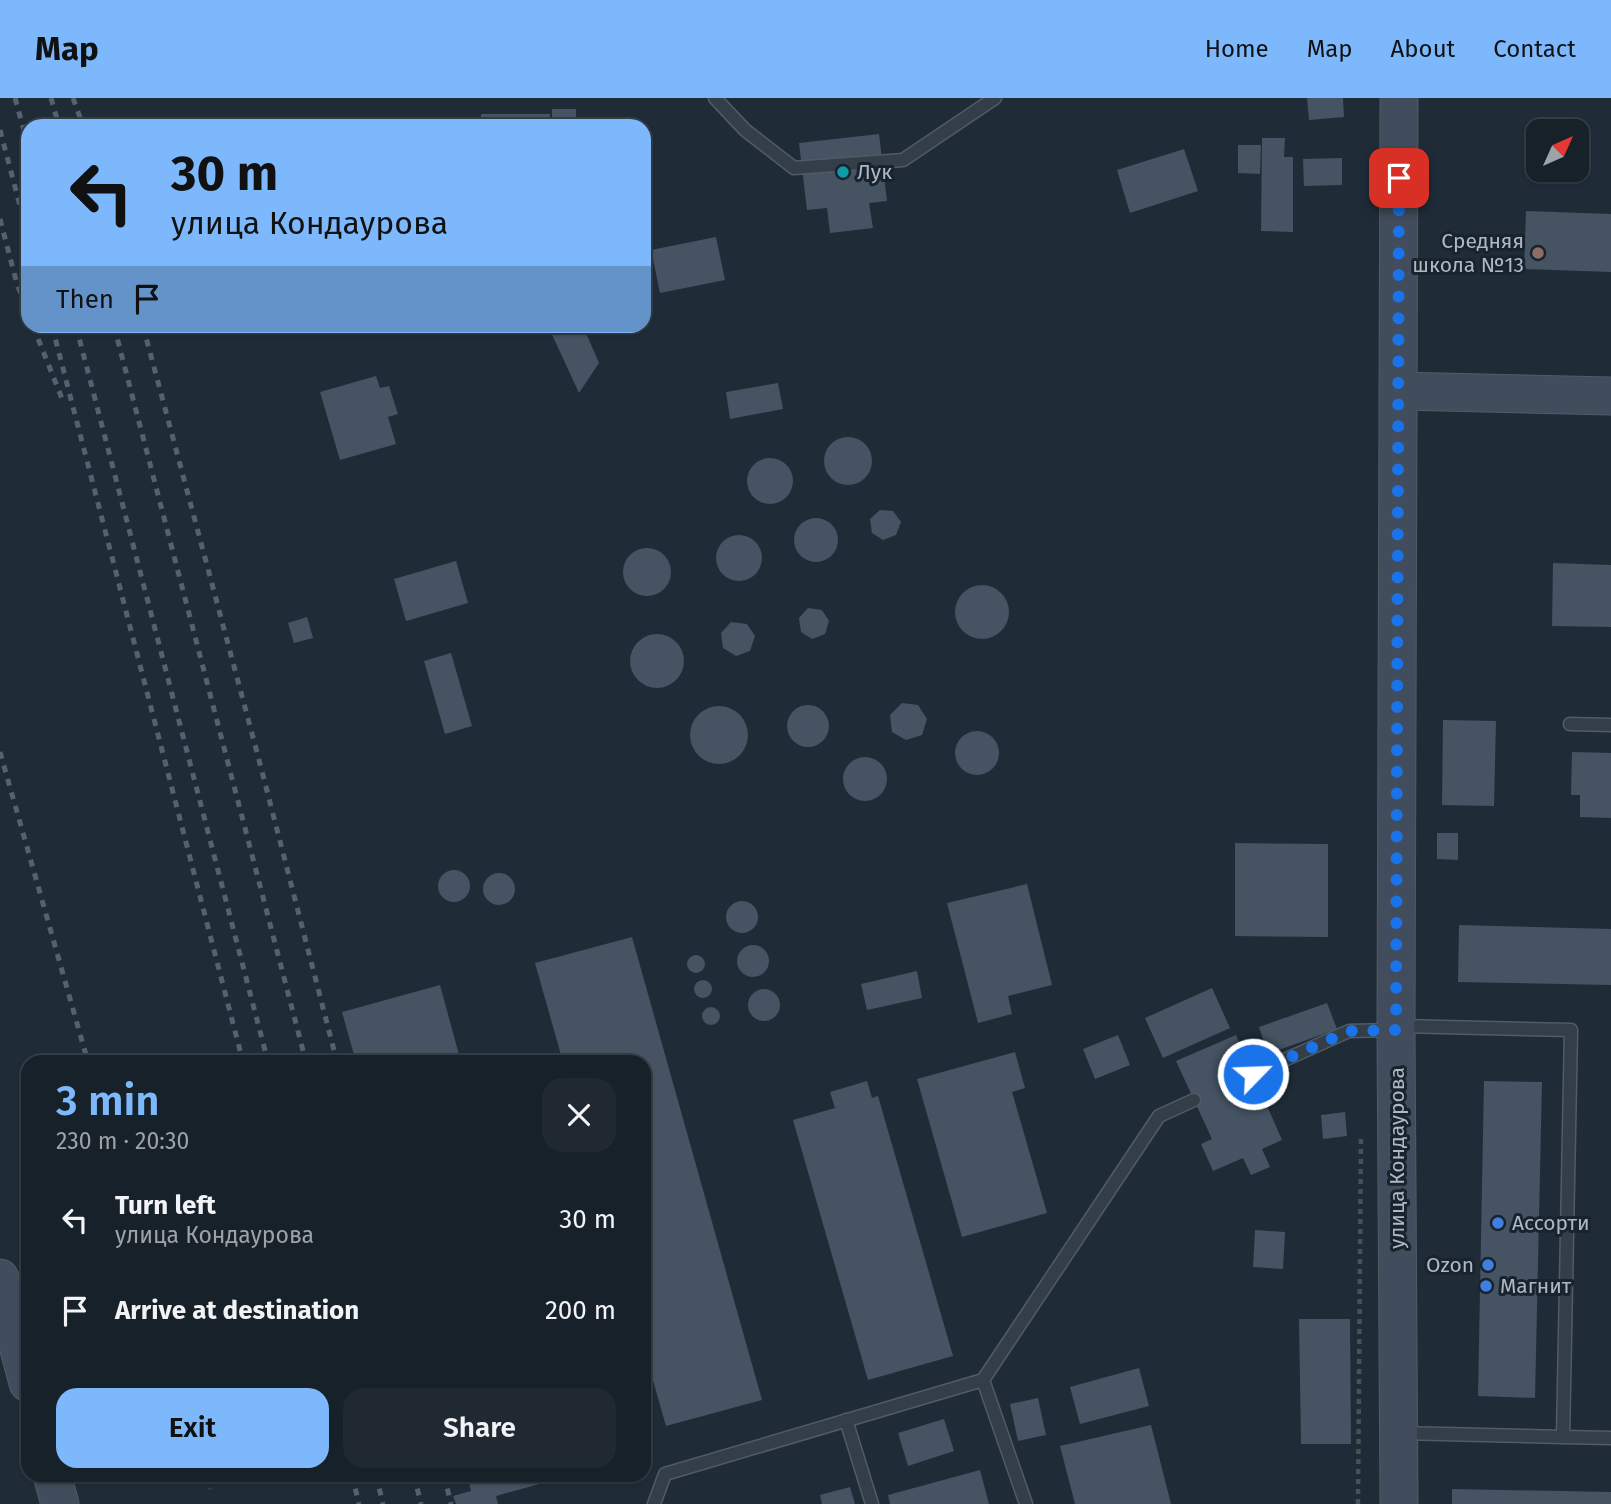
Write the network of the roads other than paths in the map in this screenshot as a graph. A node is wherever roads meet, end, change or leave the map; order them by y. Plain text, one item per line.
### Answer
1 (715, 98) edge
2 (995, 98) edge
3 (1399, 98) edge
4 (1399, 391) junction
5 (1611, 396) edge
6 (1570, 724) dead end
7 (1611, 725) edge
8 (1396, 1028) junction
9 (1253, 1074) dead end
10 (1194, 1100) dead end
11 (0, 1278) edge
12 (21, 1357) edge
13 (983, 1380) junction
14 (846, 1420) junction
15 (1398, 1433) junction
16 (1563, 1437) junction
17 (1611, 1438) edge
18 (54, 1482) edge
19 (60, 1504) edge
20 (654, 1504) edge
21 (872, 1504) edge
22 (1026, 1504) edge
23 (1399, 1504) edge

1 - 2 lane
3 - 4 street, улица Кондаурова
4 - 5 street
4 - 8 street, улица Кондаурова
6 - 7 lane
8 - 9 lane
8 - 15 street, улица Кондаурова
8 - 16 lane
10 - 13 lane
11 - 12 street
13 - 14 lane
13 - 22 lane
14 - 20 lane
14 - 21 lane
15 - 16 lane
15 - 23 street, улица Кондаурова
16 - 17 lane
18 - 19 street

